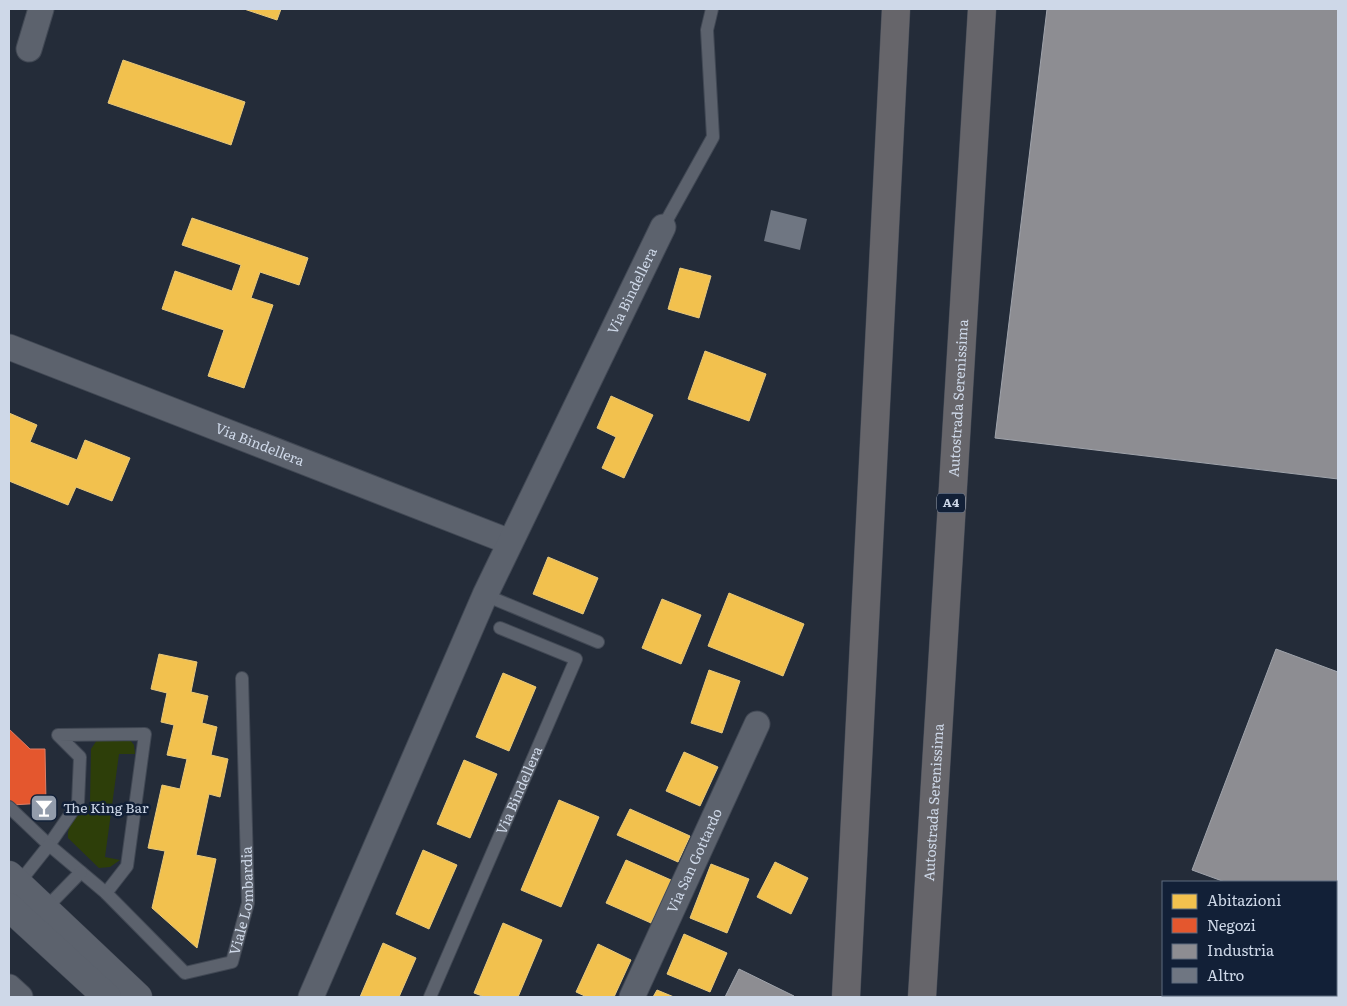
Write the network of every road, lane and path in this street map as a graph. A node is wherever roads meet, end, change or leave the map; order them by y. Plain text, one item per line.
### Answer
1 (41, 9) edge
2 (712, 9) edge
3 (896, 9) edge
4 (982, 9) edge
5 (30, 49) dead end
6 (663, 227) joint
7 (9, 347) edge
8 (510, 542) junction
9 (485, 595) junction
10 (500, 628) dead end
11 (598, 642) dead end
12 (242, 678) dead end
13 (757, 724) dead end
14 (9, 807) edge
15 (49, 845) junction
16 (81, 872) junction
17 (12, 889) edge
18 (106, 893) junction
19 (45, 909) junction
20 (9, 987) edge
21 (20, 997) edge
22 (107, 997) edge
23 (138, 997) edge
24 (311, 997) edge
25 (430, 997) edge
26 (632, 997) edge
27 (846, 997) edge
28 (922, 997) edge

1 - 5 street
2 - 6 lane
3 - 27 highway
4 - 28 highway, Autostrada Serenissima / A4
6 - 8 street, Via Bindellera
7 - 8 street, Via Bindellera
8 - 9 street, Via Bindellera
9 - 11 lane
9 - 24 street, Via Bindellera
10 - 25 lane, Via Bindellera
12 - 18 lane, Viale Lombardia
13 - 26 street, Via San Gottardo
14 - 15 lane, Viale Lombardia
15 - 16 lane, Viale Lombardia
15 - 17 lane
15 - 18 lane
16 - 18 lane, Viale Lombardia
16 - 19 lane
17 - 19 main road
17 - 22 main road
19 - 23 main road
20 - 21 street

